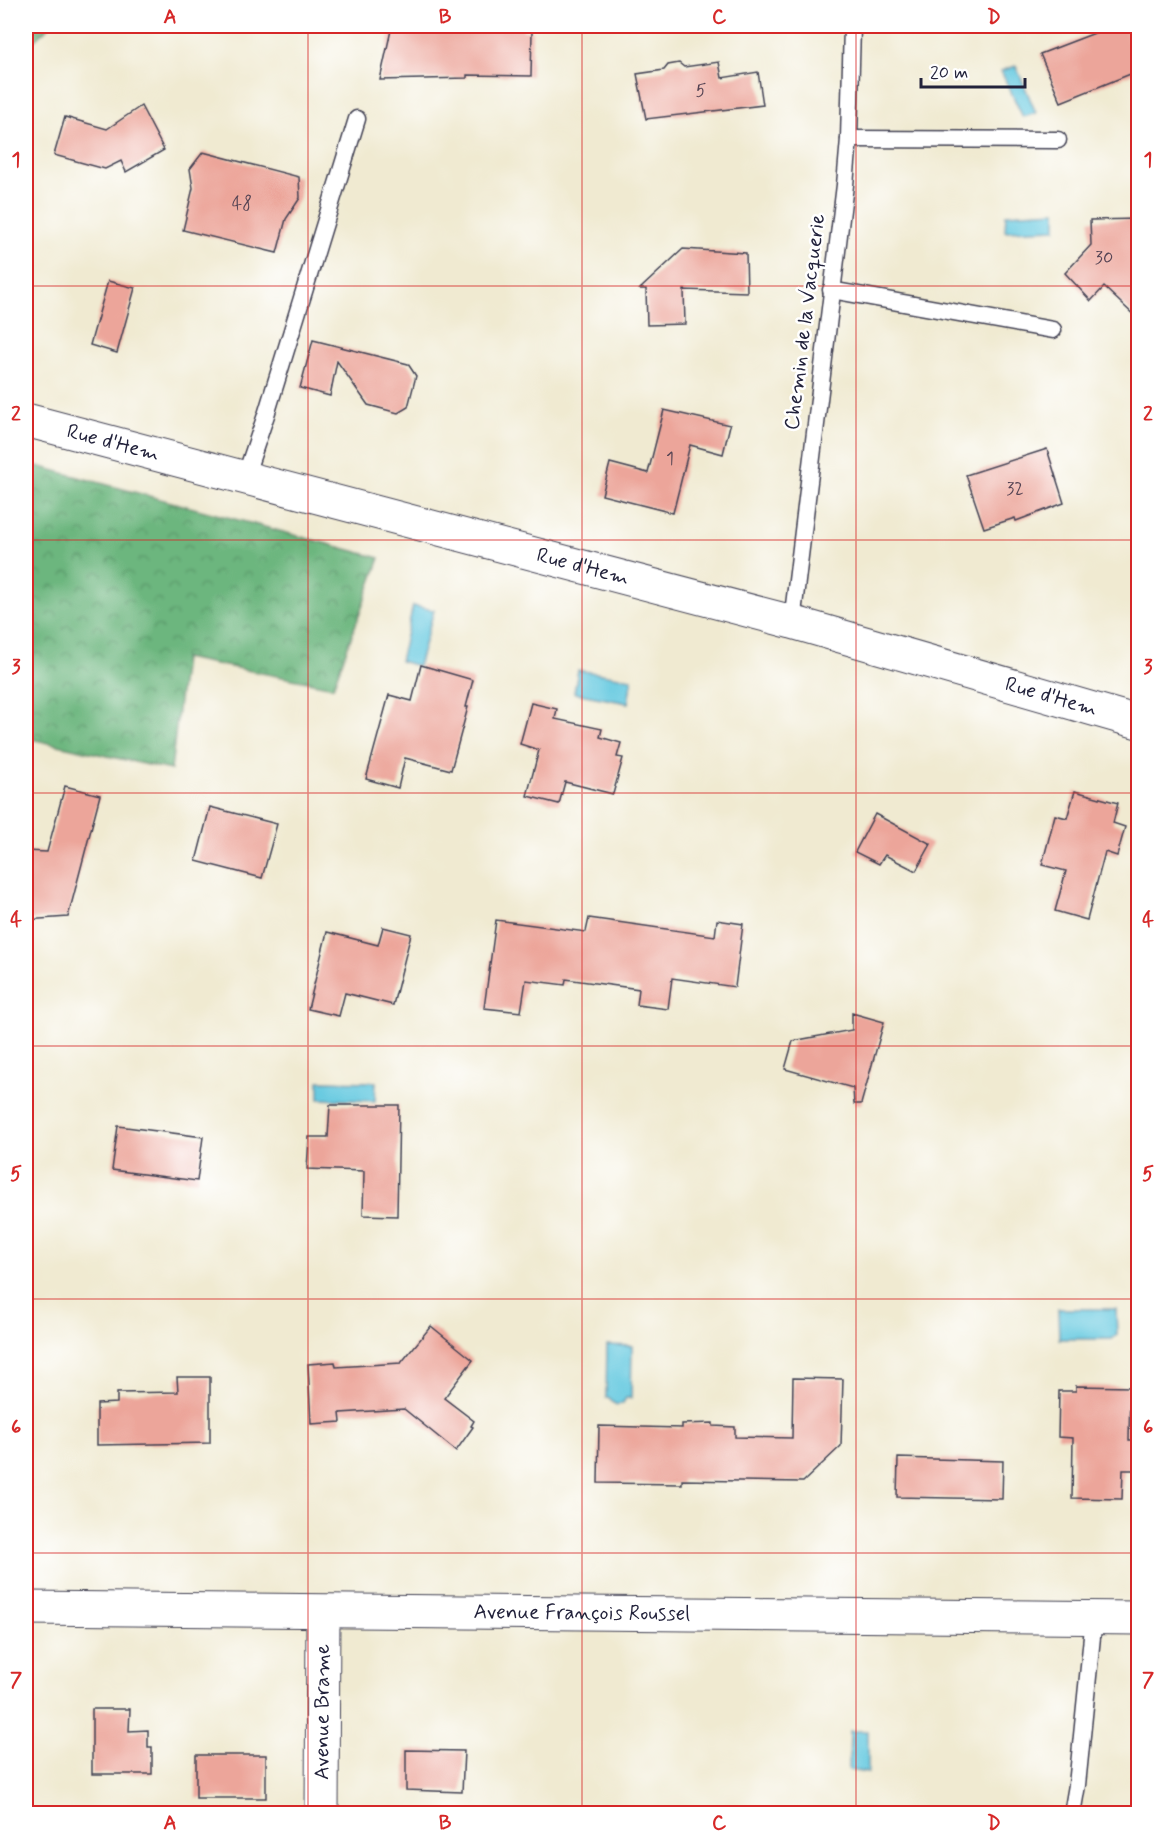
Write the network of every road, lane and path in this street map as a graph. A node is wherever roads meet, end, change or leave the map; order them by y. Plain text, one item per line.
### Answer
1 (852, 26) edge
2 (357, 119) dead end
3 (849, 139) junction
4 (1058, 140) dead end
5 (831, 290) junction
6 (1053, 330) dead end
7 (26, 420) edge
8 (245, 477) junction
9 (792, 622) junction
10 (1138, 722) edge
11 (26, 1608) edge
12 (323, 1612) junction
13 (1094, 1617) junction
14 (1138, 1618) edge
15 (322, 1814) edge
16 (1072, 1814) edge

1 - 3 lane, Chemin de la Vacquerie
2 - 8 lane
3 - 4 lane
3 - 5 lane, Chemin de la Vacquerie
5 - 6 lane
5 - 9 lane, Chemin de la Vacquerie
7 - 8 street, Rue d'Hem
8 - 9 street, Rue d'Hem
9 - 10 street, Rue d'Hem
11 - 12 street, Avenue François Roussel
12 - 13 street, Avenue François Roussel
12 - 15 street, Avenue Brame
13 - 14 street, Avenue François Roussel
13 - 16 lane

